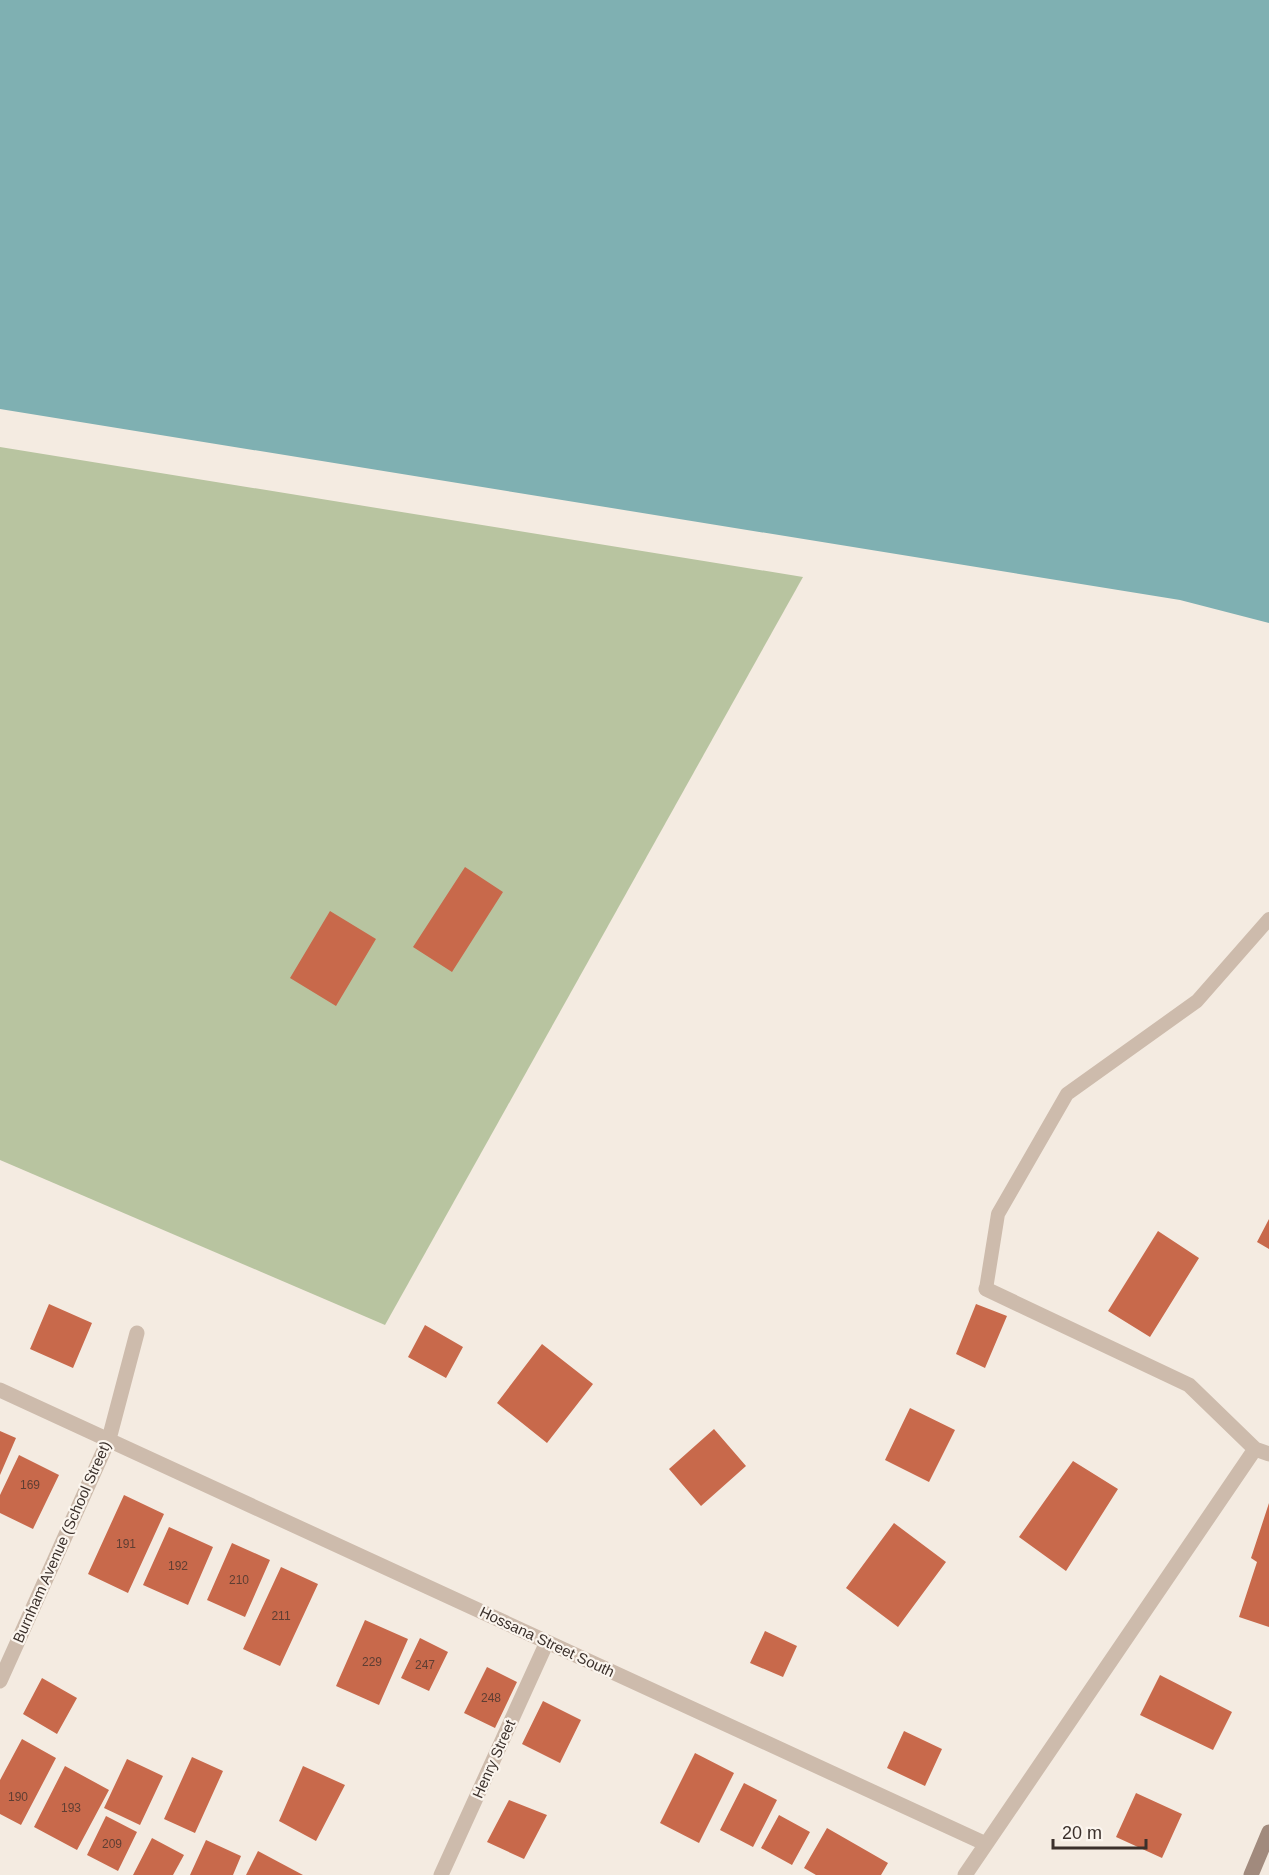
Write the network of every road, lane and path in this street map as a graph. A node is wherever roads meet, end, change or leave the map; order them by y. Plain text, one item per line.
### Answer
1 (1269, 919) edge
2 (986, 1289) joint
3 (137, 1333) dead end
4 (0, 1390) edge
5 (109, 1440) junction
6 (1262, 1452) edge
7 (547, 1642) junction
8 (0, 1681) edge
9 (1269, 1832) edge
10 (987, 1844) junction
11 (441, 1875) edge
12 (966, 1875) edge
13 (1251, 1875) edge

1 - 2 lane
2 - 6 street
3 - 5 street, Burnham Avenue (School Street)
4 - 5 street, Hossana Street South
5 - 7 street, Hossana Street South
5 - 8 street, Burnham Avenue (School Street)
6 - 10 street
7 - 10 street, Hossana Street South
7 - 11 street, Henry Street
9 - 13 main road
10 - 12 street

